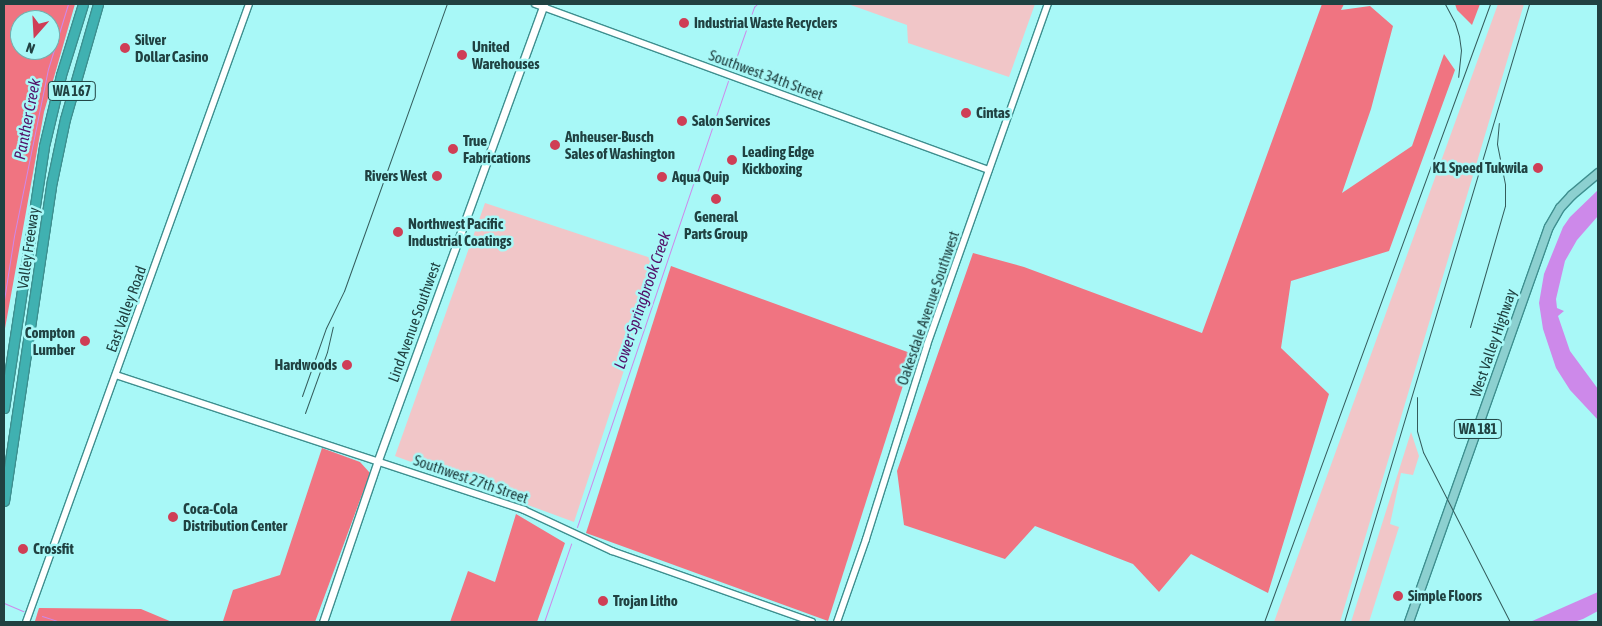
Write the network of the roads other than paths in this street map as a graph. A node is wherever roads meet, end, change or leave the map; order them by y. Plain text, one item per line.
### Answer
1 (83, 4) edge
2 (87, 4) edge
3 (98, 4) edge
4 (248, 4) edge
5 (535, 4) edge
6 (1048, 4) edge
7 (543, 5) edge
8 (44, 154) junction
9 (989, 170) junction
10 (1598, 173) edge
11 (116, 375) junction
12 (4, 408) edge
13 (378, 460) junction
14 (4, 501) edge
15 (26, 622) edge
16 (323, 622) edge
17 (812, 622) edge
18 (837, 622) edge
19 (1409, 622) edge

1 - 8 highway, Valley Freeway / WA 167
2 - 8 highway
3 - 14 highway, Valley Freeway / WA 167
4 - 11 street, East Valley Road
5 - 7 street, Southwest 34th Street
6 - 9 street, Oakesdale Avenue Southwest
7 - 9 street, Southwest 34th Street
7 - 13 main road, Lind Avenue Southwest
8 - 12 highway, Valley Freeway / WA 167
9 - 18 street, Oakesdale Avenue Southwest
10 - 19 main road, West Valley Highway / WA 181
11 - 13 street, Southwest 27th Street
11 - 15 street, East Valley Road
13 - 16 main road, Lind Avenue Southwest
13 - 17 street, Southwest 27th Street

